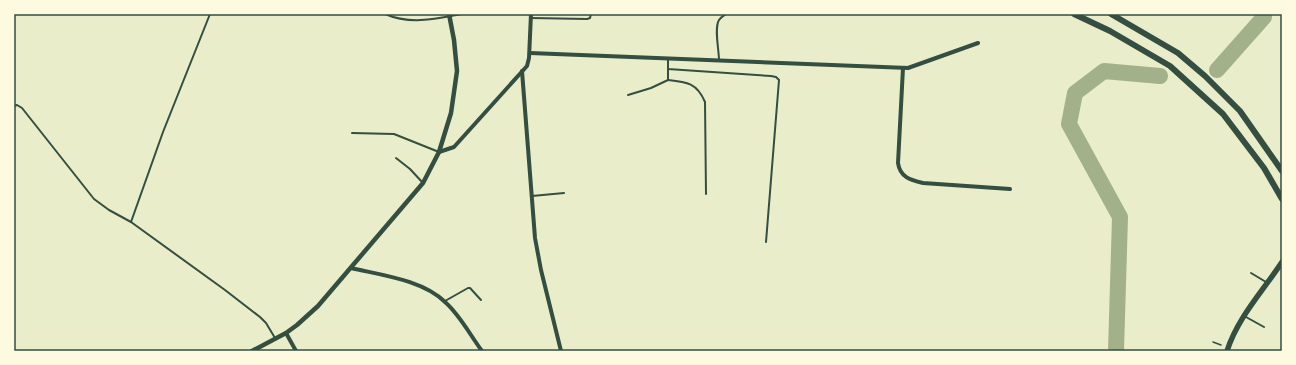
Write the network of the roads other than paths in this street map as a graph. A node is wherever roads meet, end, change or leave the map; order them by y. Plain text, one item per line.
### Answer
1 (210, 14) edge
2 (385, 14) edge
3 (462, 14) edge
4 (591, 14) edge
5 (726, 14) edge
6 (1074, 14) edge
7 (1111, 14) edge
8 (449, 15) edge
9 (531, 16) edge
10 (978, 43) dead end
11 (530, 53) junction
12 (668, 59) junction
13 (719, 61) junction
14 (903, 68) junction
15 (668, 69) junction
16 (522, 71) junction
17 (668, 80) junction
18 (628, 95) dead end
19 (14, 106) edge
20 (352, 133) dead end
21 (439, 152) junction
22 (396, 158) dead end
23 (1282, 170) edge
24 (423, 184) junction
25 (1010, 189) dead end
26 (564, 193) dead end
27 (706, 194) dead end
28 (531, 196) junction
29 (1282, 199) edge
30 (132, 222) junction
31 (766, 242) dead end
32 (1282, 262) edge
33 (351, 268) junction
34 (1251, 273) dead end
35 (1267, 283) junction
36 (481, 300) dead end
37 (445, 301) junction
38 (1245, 316) junction
39 (1264, 327) dead end
40 (286, 333) junction
41 (275, 339) junction
42 (252, 351) edge
43 (296, 351) edge
44 (482, 351) edge
45 (561, 351) edge
46 (1227, 351) edge

1 - 30 lane
2 - 8 lane
3 - 8 lane
4 - 9 lane
5 - 13 lane
6 - 29 highway
7 - 23 highway
8 - 21 street
9 - 11 street
10 - 14 street
11 - 12 street
11 - 16 street
12 - 13 street
12 - 15 lane
13 - 14 street
14 - 25 street
15 - 17 lane
15 - 31 lane
16 - 21 street
16 - 28 street
17 - 18 lane
17 - 27 lane
19 - 30 lane
20 - 21 lane
21 - 24 street
22 - 24 lane
24 - 33 street
26 - 28 lane
28 - 45 street
30 - 41 lane
32 - 35 main road
33 - 37 street
33 - 40 street
34 - 35 lane
35 - 38 main road
36 - 37 lane
37 - 44 street
38 - 39 lane
38 - 46 main road
40 - 41 street
40 - 43 street
41 - 42 street

